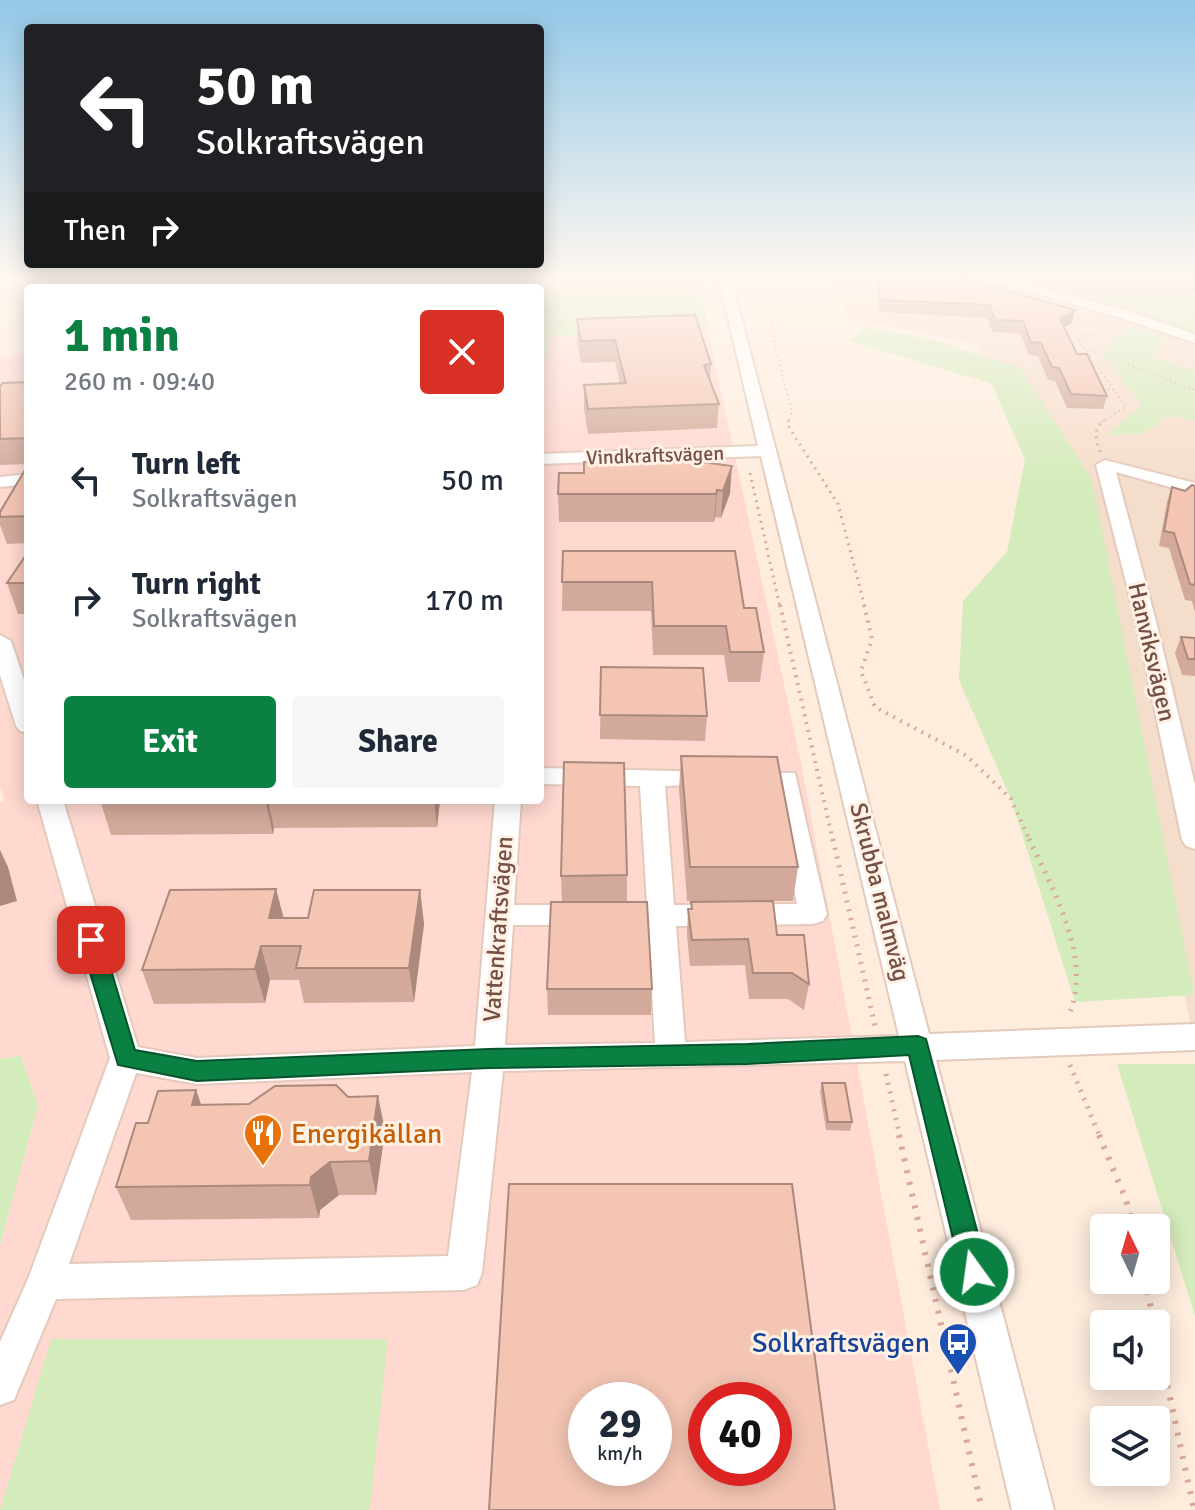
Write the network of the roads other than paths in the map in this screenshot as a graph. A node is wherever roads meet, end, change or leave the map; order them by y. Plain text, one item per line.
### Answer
1 (738, 345) edge
2 (758, 451) junction
3 (544, 459) edge
4 (24, 479) edge
5 (0, 482) edge
6 (1195, 489) edge
7 (24, 495) edge
8 (8, 500) edge
9 (12, 654) edge
10 (24, 708) edge
11 (544, 776) edge
12 (652, 778) junction
13 (51, 804) edge
14 (508, 804) edge
15 (1195, 840) edge
16 (500, 915) junction
17 (662, 916) junction
18 (1195, 1037) edge
19 (918, 1045) junction
20 (671, 1055) junction
21 (126, 1058) junction
22 (489, 1058) junction
23 (45, 1282) junction
24 (0, 1386) edge
25 (1033, 1510) edge

1 - 2 street, Skrubba malmväg
2 - 3 street, Vindkraftsvägen
2 - 19 street, Skrubba malmväg
4 - 5 street
6 - 15 street, Hanviksvägen
7 - 8 street
9 - 10 street
11 - 12 street
12 - 17 street
12 - 17 street
13 - 21 street
14 - 16 street, Vattenkraftsvägen
16 - 17 street
16 - 22 street, Vattenkraftsvägen
17 - 20 street
18 - 19 street
19 - 20 street
19 - 25 street, Skrubba malmväg
20 - 22 street
21 - 22 street
21 - 23 street
22 - 23 street, Vattenkraftsvägen
23 - 24 street

